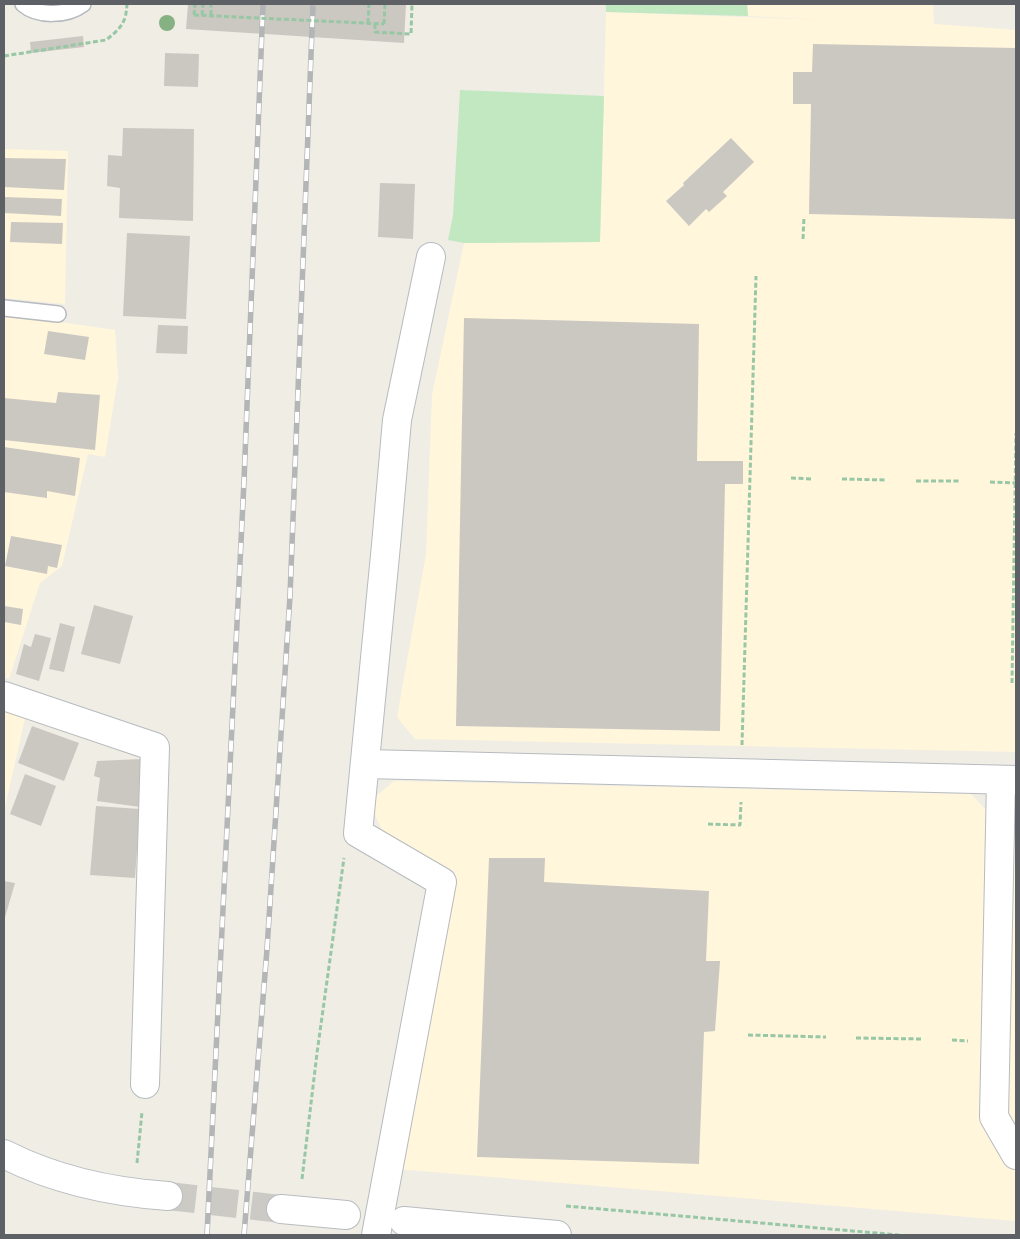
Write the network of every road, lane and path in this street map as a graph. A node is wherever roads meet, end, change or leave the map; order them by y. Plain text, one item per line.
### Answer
1 (22, 4) edge
2 (83, 4) edge
3 (127, 4) edge
4 (195, 4) edge
5 (203, 4) edge
6 (211, 4) edge
7 (369, 4) edge
8 (385, 4) edge
9 (412, 4) edge
10 (202, 15) junction
11 (210, 15) junction
12 (368, 23) junction
13 (375, 24) junction
14 (4, 56) edge
15 (804, 217) dead end
16 (803, 239) dead end
17 (431, 257) dead end
18 (756, 276) dead end
19 (4, 308) edge
20 (58, 314) dead end
21 (1016, 433) edge
22 (791, 478) dead end
23 (813, 478) dead end
24 (842, 479) dead end
25 (886, 480) dead end
26 (916, 481) dead end
27 (960, 482) dead end
28 (990, 482) dead end
29 (1016, 483) edge
30 (1012, 683) dead end
31 (4, 696) edge
32 (742, 752) dead end
33 (366, 764) junction
34 (1009, 780) edge
35 (742, 798) dead end
36 (708, 824) dead end
37 (358, 833) junction
38 (748, 1035) dead end
39 (826, 1037) dead end
40 (856, 1038) dead end
41 (923, 1039) dead end
42 (145, 1084) joint
43 (4, 1154) edge
44 (1016, 1155) edge
45 (137, 1164) dead end
46 (302, 1179) dead end
47 (168, 1196) tunnel mouth
48 (563, 1205) dead end
49 (281, 1209) tunnel mouth
50 (346, 1215) dead end
51 (404, 1221) dead end
52 (376, 1235) edge
53 (557, 1235) edge
54 (899, 1235) edge

1 - 2 lane
3 - 14 path
4 - 10 path, bridge
5 - 10 path
6 - 11 path
7 - 12 path
8 - 13 path, bridge
9 - 13 path
10 - 11 path, bridge
11 - 12 path, bridge
12 - 13 path, bridge
15 - 16 path
17 - 33 street
18 - 32 path
19 - 20 lane
21 - 29 path
22 - 23 path
24 - 25 path
26 - 27 path
28 - 29 path
29 - 30 path
31 - 42 street
33 - 34 street
33 - 37 street
34 - 44 street
35 - 36 path
37 - 46 path
37 - 52 street
38 - 39 path
40 - 41 path
42 - 45 path
43 - 47 street
48 - 54 path
49 - 50 street
51 - 53 street

